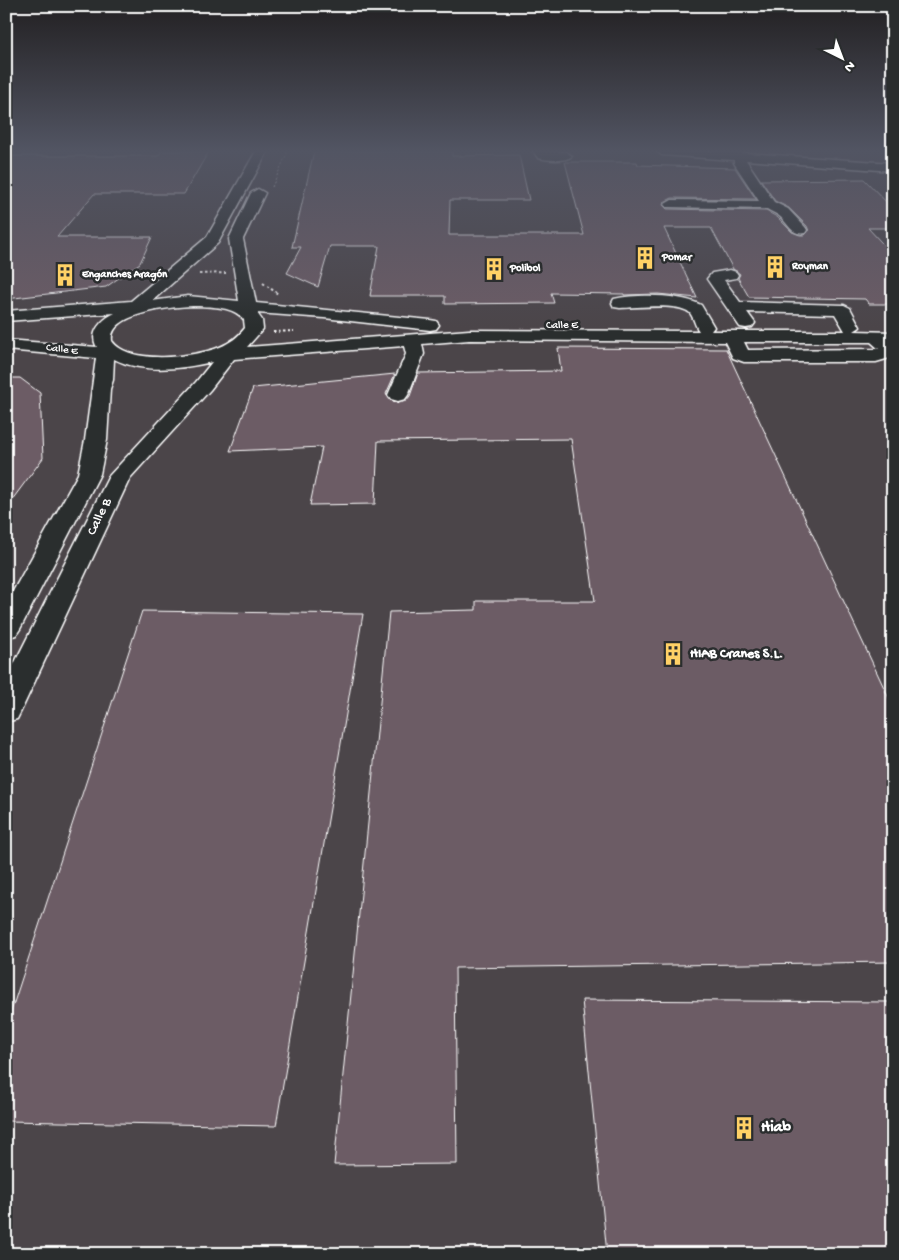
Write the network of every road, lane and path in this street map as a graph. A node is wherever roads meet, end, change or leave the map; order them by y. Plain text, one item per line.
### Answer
1 (230, 210) edge
2 (250, 210) edge
3 (779, 210) edge
4 (800, 230) dead end
5 (192, 274) dead end
6 (730, 275) dead end
7 (238, 277) junction
8 (163, 281) junction
9 (620, 303) dead end
10 (736, 307) junction
11 (139, 308) junction
12 (243, 308) junction
13 (62, 311) junction
14 (310, 311) junction
15 (6, 316) edge
16 (748, 326) junction
17 (705, 327) junction
18 (851, 327) junction
19 (893, 327) edge
20 (884, 337) edge
21 (412, 338) junction
22 (14, 346) edge
23 (306, 349) junction
24 (110, 353) junction
25 (225, 353) junction
26 (202, 386) junction
27 (100, 389) junction
28 (398, 395) dead end
29 (6, 629) edge
30 (6, 711) edge

1 - 8 street
2 - 7 street
3 - 4 street
5 - 7 path
6 - 10 street
7 - 12 street
7 - 14 street
8 - 11 street
8 - 13 street
9 - 17 street
10 - 16 street
10 - 18 street
11 - 12 street, Calle E
11 - 13 street
11 - 24 street, Calle B
12 - 14 street, Calle E
12 - 25 street, Calle B
13 - 15 street
14 - 17 street, Calle E
16 - 17 street, Calle E
16 - 18 street, Calle E
18 - 19 street, Calle E
20 - 21 street, Calle E
21 - 23 street, Calle E
21 - 28 street
22 - 24 street, Calle E
22 - 27 street
23 - 25 street, Calle E
23 - 26 street, Calle E
24 - 25 street, Calle E
24 - 27 street, Calle B
25 - 26 street, Calle B
26 - 30 street, Calle B
27 - 29 street, Calle B

